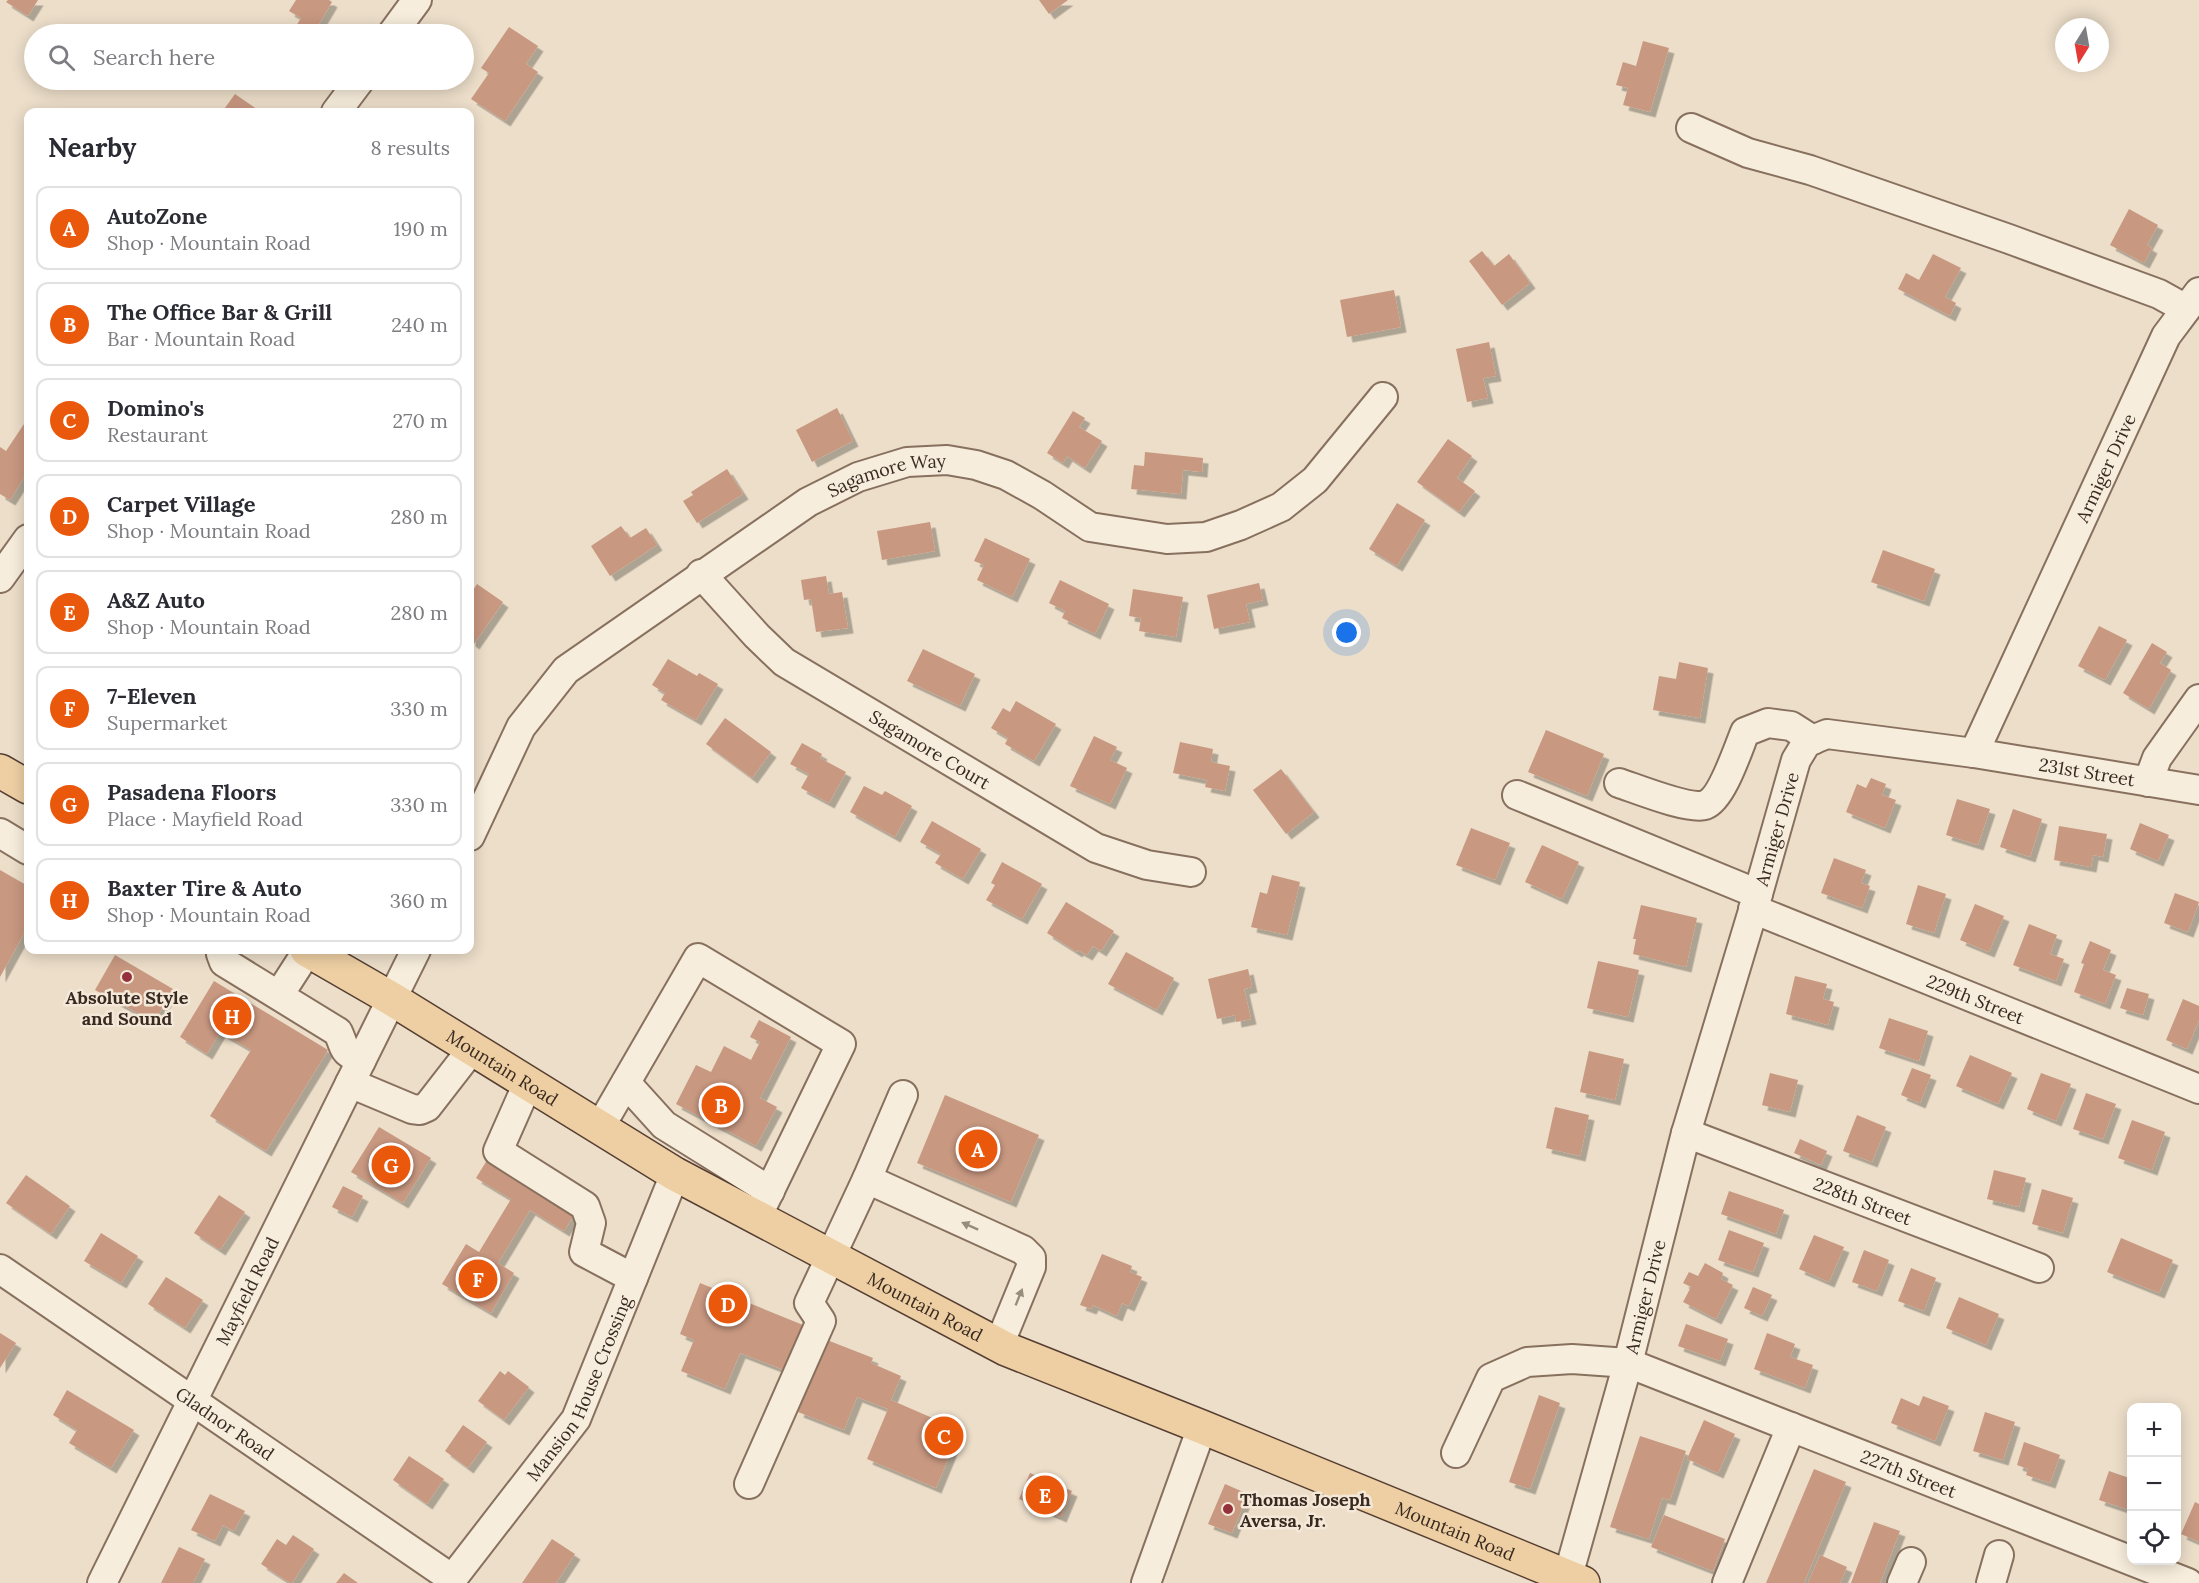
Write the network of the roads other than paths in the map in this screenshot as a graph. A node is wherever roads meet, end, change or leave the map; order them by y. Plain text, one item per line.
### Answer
1 (417, 0) edge
2 (399, 24) edge
3 (352, 90) edge
4 (339, 108) edge
5 (1691, 128) dead end
6 (2193, 300) edge
7 (1383, 397) dead end
8 (24, 545) edge
9 (701, 574) junction
10 (0, 578) edge
11 (2199, 699) edge
12 (1813, 740) junction
13 (1974, 753) junction
14 (0, 771) edge
15 (2148, 782) junction
16 (1619, 783) dead end
17 (24, 785) edge
18 (2199, 790) edge
19 (1517, 795) dead end
20 (474, 828) edge
21 (0, 833) edge
22 (24, 848) edge
23 (1191, 872) dead end
24 (1756, 901) junction
25 (221, 954) edge
26 (305, 954) edge
27 (314, 954) edge
28 (414, 954) edge
29 (279, 995) junction
30 (392, 999) junction
31 (472, 1049) junction
32 (356, 1072) junction
33 (528, 1083) junction
34 (626, 1083) junction
35 (2199, 1089) edge
36 (903, 1095) dead end
37 (600, 1127) junction
38 (1686, 1133) junction
39 (675, 1174) junction
40 (867, 1179) junction
41 (764, 1204) junction
42 (830, 1256) junction
43 (2038, 1268) dead end
44 (0, 1269) edge
45 (633, 1278) junction
46 (999, 1345) junction
47 (1628, 1362) junction
48 (192, 1400) junction
49 (1202, 1426) junction
50 (1791, 1427) junction
51 (1456, 1453) dead end
52 (749, 1484) dead end
53 (1999, 1555) dead end
54 (450, 1580) edge
55 (1572, 1581) edge
56 (102, 1583) edge
57 (1146, 1583) edge
58 (1727, 1583) edge
59 (1991, 1583) edge
60 (2188, 1583) edge

1 - 2 street
3 - 4 street
5 - 6 street
6 - 13 street, Armiger Drive
7 - 9 street, Sagamore Way
8 - 10 street
9 - 20 street, Sagamore Way
9 - 23 street, Sagamore Court
11 - 15 street
12 - 13 street
12 - 16 street
12 - 24 street, Armiger Drive
13 - 15 street, 231st Street
14 - 17 main road
15 - 18 street, 231st Street
19 - 24 street, 229th Street
21 - 22 street
24 - 35 street, 229th Street
24 - 38 street, Armiger Drive
25 - 29 street
26 - 29 street
27 - 30 main road, Mountain Road
28 - 30 street
29 - 32 street
30 - 31 main road, Mountain Road
30 - 32 street, Mayfield Road
31 - 32 street
31 - 33 main road, Mountain Road
32 - 48 street, Mayfield Road
33 - 37 main road, Mountain Road
33 - 45 street
34 - 37 street
34 - 41 street
34 - 41 street
36 - 40 street
37 - 39 main road, Mountain Road
38 - 43 street, 228th Street
38 - 47 street, Armiger Drive
39 - 41 main road, Mountain Road
39 - 45 street, Mansion House Crossing
40 - 42 street
46 -> 40 street
41 - 42 main road, Mountain Road
42 - 46 main road, Mountain Road
42 - 52 street
44 - 48 street, Gladnor Road
45 - 54 street, Mansion House Crossing
46 - 49 main road, Mountain Road
47 - 50 street, 227th Street
47 - 51 street, 227th Street
47 - 55 street, Armiger Drive
48 - 54 street, Gladnor Road
48 - 56 street, Mayfield Road
49 - 55 main road, Mountain Road
49 - 57 street
50 - 58 street
50 - 60 street, 227th Street
53 - 59 street

